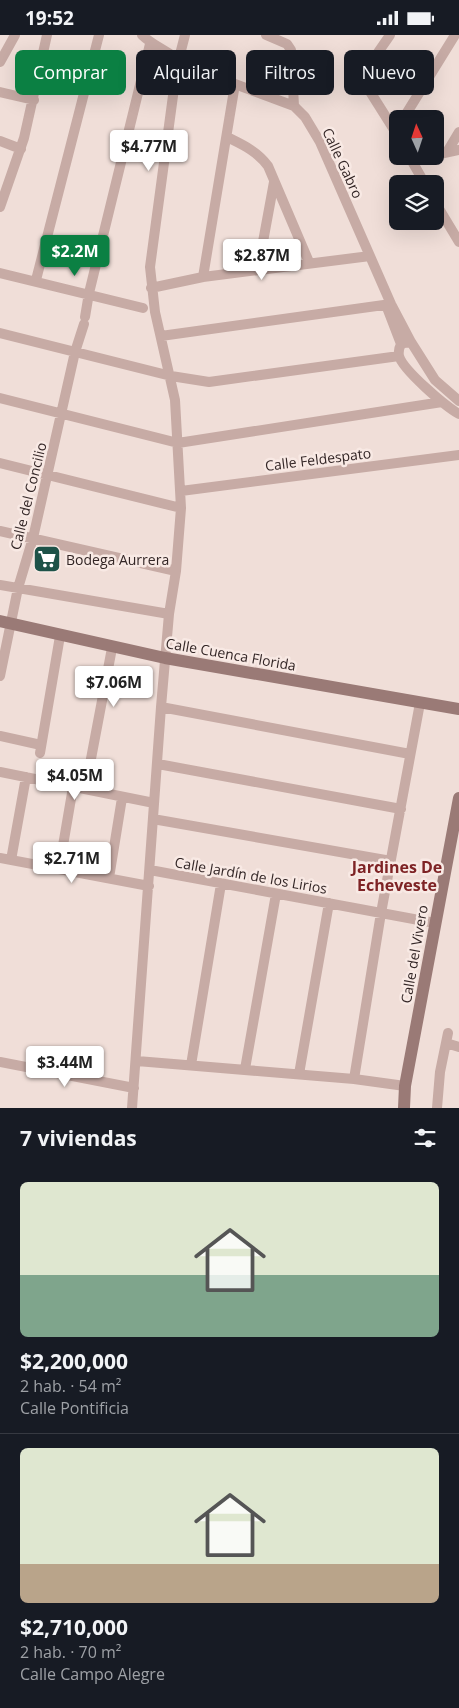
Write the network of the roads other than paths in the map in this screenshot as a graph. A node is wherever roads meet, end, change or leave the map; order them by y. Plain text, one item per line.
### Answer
1 (15, 35) edge
2 (47, 35) edge
3 (99, 35) edge
4 (142, 35) edge
5 (185, 35) edge
6 (266, 35) edge
7 (390, 35) edge
8 (455, 35) edge
9 (150, 44) junction
10 (149, 50) edge
11 (159, 50) edge
12 (182, 50) edge
13 (0, 62) edge
14 (236, 84) edge
15 (0, 92) edge
16 (138, 95) edge
17 (175, 95) edge
18 (233, 95) edge
19 (34, 100) junction
20 (294, 106) junction
21 (409, 110) edge
22 (389, 120) edge
23 (459, 132) edge
24 (227, 137) junction
25 (0, 141) edge
26 (21, 149) junction
27 (459, 150) edge
28 (447, 152) junction
29 (444, 153) edge
30 (274, 182) junction
31 (0, 207) edge
32 (444, 213) edge
33 (454, 225) edge
34 (459, 242) edge
35 (370, 256) junction
36 (309, 262) junction
37 (258, 269) junction
38 (0, 273) edge
39 (203, 277) junction
40 (36, 280) junction
41 (151, 288) junction
42 (89, 293) junction
43 (388, 304) junction
44 (143, 307) dead end
45 (0, 333) edge
46 (161, 336) junction
47 (406, 343) junction
48 (75, 352) junction
49 (399, 356) junction
50 (171, 376) junction
51 (0, 398) edge
52 (459, 401) edge
53 (442, 402) junction
54 (62, 413) junction
55 (459, 414) edge
56 (178, 443) junction
57 (459, 455) edge
58 (0, 463) edge
59 (48, 474) junction
60 (181, 491) junction
61 (181, 508) junction
62 (0, 531) edge
63 (34, 539) junction
64 (176, 571) junction
65 (0, 585) edge
66 (18, 588) junction
67 (169, 614) junction
68 (5, 623) edge
69 (60, 636) junction
70 (112, 648) junction
71 (165, 658) junction
72 (0, 676) edge
73 (420, 703) junction
74 (161, 707) junction
75 (459, 709) edge
76 (0, 736) edge
77 (410, 754) junction
78 (90, 764) dead end
79 (158, 764) junction
80 (0, 772) edge
81 (26, 777) junction
82 (73, 787) junction
83 (122, 798) junction
84 (459, 799) edge
85 (154, 803) junction
86 (401, 809) junction
87 (457, 815) edge
88 (153, 819) junction
89 (0, 858) edge
90 (11, 860) junction
91 (391, 861) junction
92 (59, 869) junction
93 (150, 870) junction
94 (109, 878) junction
95 (221, 884) junction
96 (149, 886) junction
97 (276, 894) junction
98 (329, 903) junction
99 (381, 913) junction
100 (435, 923) junction
101 (459, 1047) edge
102 (136, 1061) junction
103 (0, 1063) edge
104 (191, 1065) junction
105 (245, 1069) junction
106 (298, 1074) junction
107 (354, 1079) junction
108 (406, 1086) junction
109 (134, 1088) junction
110 (132, 1108) edge
111 (404, 1108) edge
112 (436, 1108) edge

1 - 13 street
2 - 19 street
3 - 40 street
4 - 9 street
5 - 12 street
6 - 20 street
7 - 22 street
8 - 21 street
9 - 10 street, Calle del Concilio
9 - 11 street
14 - 20 street, Calle Gabro
15 - 19 street
16 - 42 street, Calle del Concilio
17 - 41 street
18 - 24 street
19 - 26 street
20 - 35 street, Calle Gabro
23 - 28 street
24 - 30 street
24 - 39 street
25 - 26 street
26 - 31 street
27 - 28 street
28 - 29 street
30 - 36 street
30 - 37 street
32 - 33 street
33 - 34 street
35 - 36 street
35 - 43 street, Calle Gabro
36 - 37 street
37 - 39 street
38 - 40 street
39 - 41 street
40 - 42 street
41 - 46 street
42 - 44 street
42 - 48 street, Calle del Concilio
43 - 46 street
43 - 47 street, Calle Gabro
45 - 48 street
46 - 50 street
47 - 49 street
47 - 52 street, Calle Gabro
48 - 50 street
48 - 54 street, Calle del Concilio
49 - 50 street
49 - 53 street
50 - 56 street
51 - 54 street
53 - 55 street
53 - 56 street
54 - 56 street
54 - 59 street, Calle del Concilio
56 - 60 street
57 - 60 street, Calle Feldespato
58 - 59 street
59 - 61 street
59 - 63 street, Calle del Concilio
60 - 61 street
61 - 64 street
62 - 63 street
63 - 64 street
63 - 66 street, Calle del Concilio
64 - 67 street
65 - 66 street
66 - 67 street
66 - 68 street, Calle del Concilio
67 - 71 street
68 - 69 street, Calle Cuenca Florida
68 - 72 street, Calle del Concilio
69 - 70 street, Calle Cuenca Florida
69 - 76 street
70 - 71 street, Calle Cuenca Florida
70 - 78 street
71 - 73 street, Calle Cuenca Florida
71 - 74 street
73 - 75 street, Calle Cuenca Florida
73 - 77 street
74 - 77 street
74 - 79 street
77 - 86 street
79 - 85 street
79 - 86 street
80 - 81 street
81 - 82 street
81 - 90 street
82 - 83 street
82 - 92 street
83 - 85 street
83 - 94 street
84 - 87 street, Calle del Vivero
85 - 88 street
86 - 91 street
87 - 100 street, Calle del Vivero
88 - 91 street
88 - 93 street
89 - 90 street
90 - 92 street
91 - 99 street
92 - 94 street
93 - 95 street, Calle Jardín de los Lirios
93 - 96 street
94 - 96 street
95 - 97 street, Calle Jardín de los Lirios
95 - 104 street
96 - 102 street
97 - 98 street, Calle Jardín de los Lirios
97 - 105 street
98 - 99 street, Calle Jardín de los Lirios
98 - 106 street
99 - 100 street, Calle Jardín de los Lirios
99 - 107 street
100 - 108 street, Calle del Vivero
101 - 112 street
102 - 104 street
102 - 109 street
103 - 109 street
104 - 105 street
105 - 106 street
106 - 107 street
107 - 108 street
108 - 111 street, Calle del Vivero
109 - 110 street

